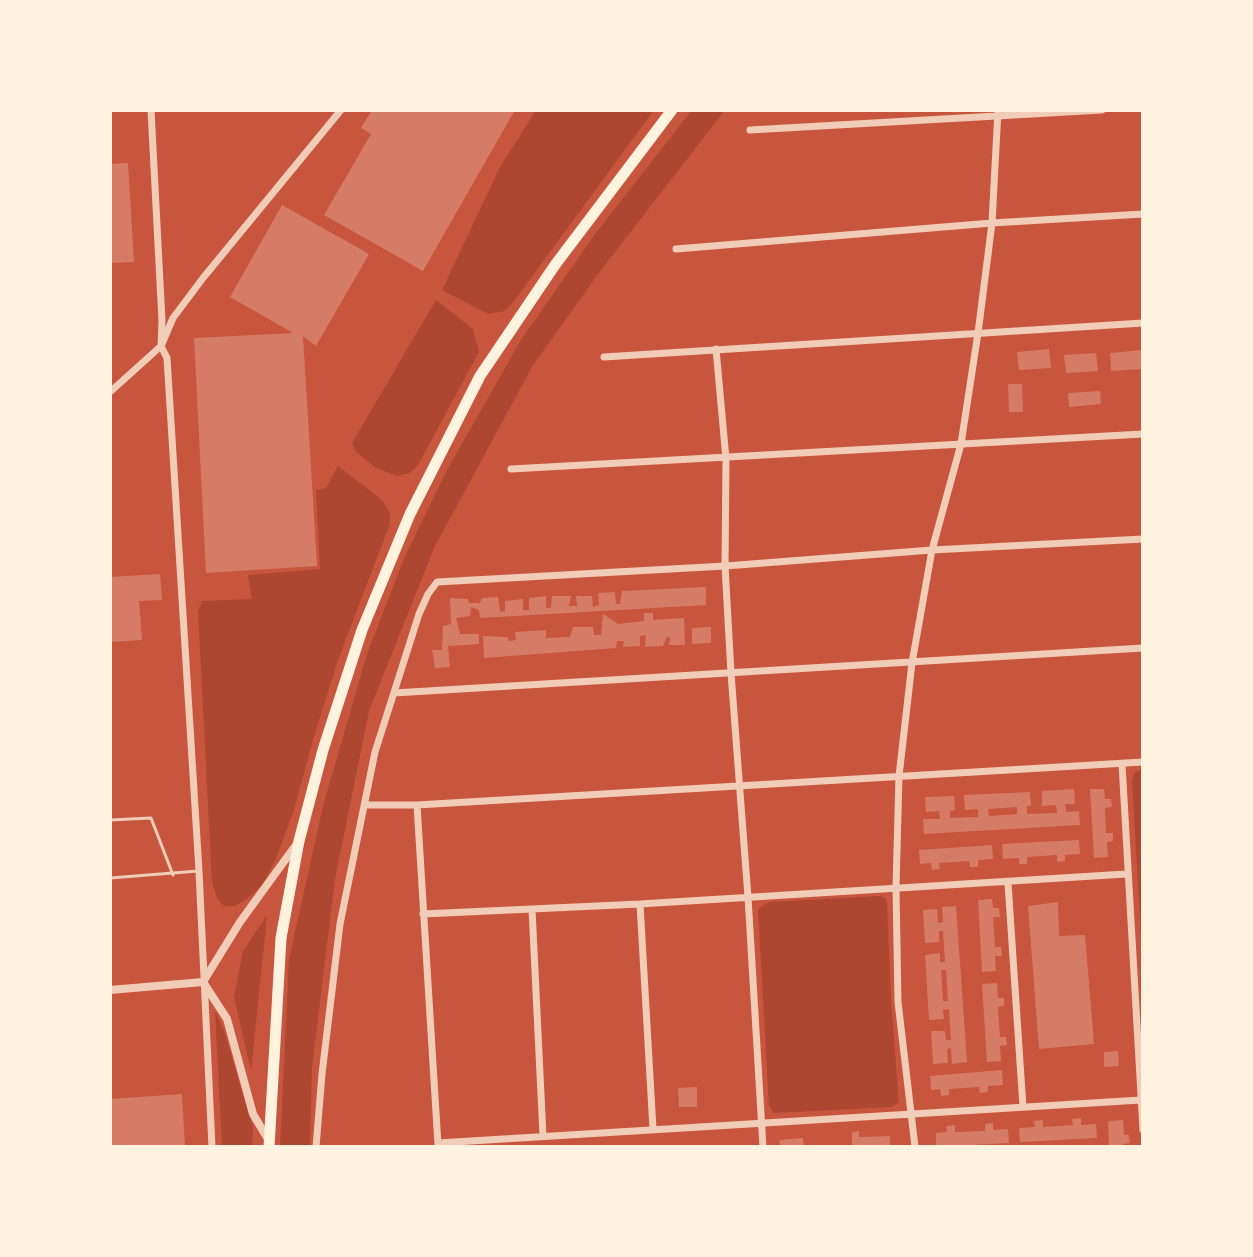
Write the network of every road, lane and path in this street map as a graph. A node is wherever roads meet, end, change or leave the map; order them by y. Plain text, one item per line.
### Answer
1 (151, 110) edge
2 (341, 110) edge
3 (672, 110) edge
4 (1102, 110) edge
5 (998, 113) edge
6 (750, 130) dead end
7 (1143, 214) edge
8 (992, 223) junction
9 (676, 249) dead end
10 (1143, 323) edge
11 (978, 333) junction
12 (161, 346) junction
13 (716, 349) junction
14 (604, 357) dead end
15 (110, 392) edge
16 (1143, 434) edge
17 (961, 444) junction
18 (726, 459) junction
19 (511, 469) dead end
20 (1143, 539) edge
21 (932, 550) junction
22 (725, 566) junction
23 (1143, 648) edge
24 (912, 663) junction
25 (731, 673) junction
26 (394, 693) junction
27 (1143, 762) edge
28 (1122, 764) junction
29 (899, 776) junction
30 (739, 785) junction
31 (365, 805) junction
32 (417, 805) junction
33 (110, 820) edge
34 (299, 841) junction
35 (199, 871) junction
36 (1126, 874) junction
37 (173, 875) junction
38 (110, 878) edge
39 (1008, 883) junction
40 (896, 888) junction
41 (748, 897) junction
42 (640, 904) junction
43 (532, 909) junction
44 (423, 914) junction
45 (203, 982) junction
46 (110, 990) edge
47 (1141, 1100) edge
48 (1023, 1107) junction
49 (910, 1114) junction
50 (762, 1122) junction
51 (653, 1129) junction
52 (1143, 1130) edge
53 (543, 1136) junction
54 (269, 1144) edge
55 (438, 1145) edge
56 (212, 1147) edge
57 (316, 1147) edge
58 (763, 1147) edge
59 (915, 1147) edge

1 - 12 street
2 - 12 street
3 - 34 main road
4 - 5 street
5 - 6 street
5 - 8 street
7 - 8 street
8 - 9 street
8 - 11 street
10 - 11 street
11 - 13 street
11 - 17 street
12 - 15 street
12 - 35 street
13 - 14 street
13 - 18 street
16 - 17 street
17 - 18 street
17 - 21 street
18 - 19 street
18 - 22 street
20 - 21 street
21 - 22 street
21 - 24 street
22 - 25 street
22 - 26 street
23 - 24 street
24 - 25 street
24 - 29 street
25 - 26 street
25 - 30 street
26 - 31 street
27 - 28 street
28 - 29 street
28 - 36 street
29 - 30 street
29 - 40 street
30 - 32 street
30 - 41 street
31 - 32 street
31 - 57 street
32 - 44 street
33 - 37 lane
34 - 45 street
34 - 54 main road
35 - 37 lane
35 - 45 street
36 - 39 street
36 - 47 street
37 - 38 lane
39 - 40 street
39 - 48 street
40 - 41 street
40 - 49 street
41 - 42 street
41 - 50 street
42 - 43 street
42 - 51 street
43 - 44 street
43 - 53 street
44 - 55 street
45 - 46 street
45 - 54 street
45 - 56 street
47 - 48 street
47 - 52 street
48 - 49 street
49 - 50 street
49 - 59 street
50 - 51 street
50 - 58 street
51 - 53 street
53 - 55 street

